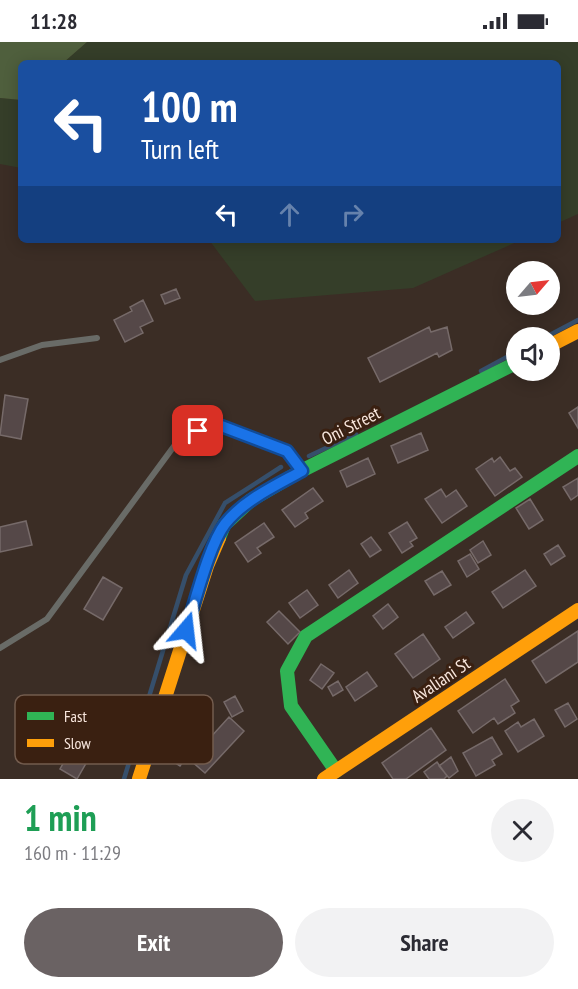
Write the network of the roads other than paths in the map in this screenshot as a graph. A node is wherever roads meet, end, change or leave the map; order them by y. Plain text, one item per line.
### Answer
1 (578, 331) edge
2 (97, 338) dead end
3 (560, 340) edge
4 (0, 360) edge
5 (506, 368) edge
6 (578, 456) edge
7 (302, 471) junction
8 (578, 610) edge
9 (0, 648) edge
10 (166, 695) edge
11 (144, 764) edge
12 (336, 771) junction
13 (139, 779) edge
14 (324, 779) edge

1 - 3 street
2 - 4 lane
5 - 7 street, Oni Street
6 - 12 street
7 - 9 lane
7 - 10 street, Oni Street
8 - 12 street, Avaliani St
11 - 13 street, Oni Street
12 - 14 street, Avaliani St

